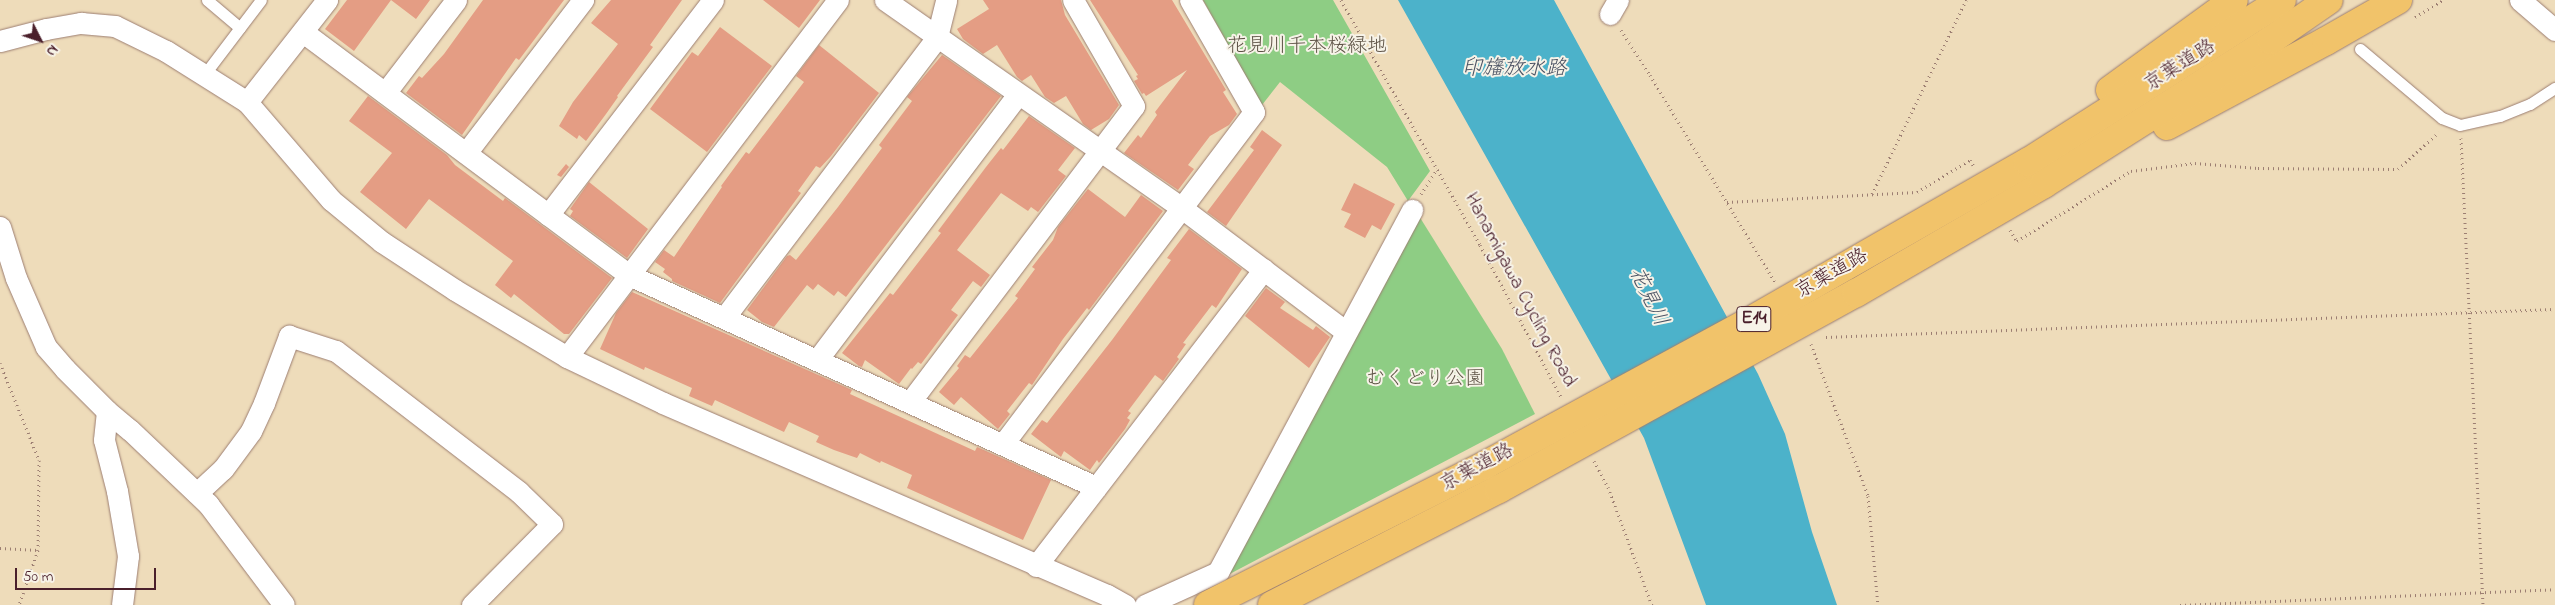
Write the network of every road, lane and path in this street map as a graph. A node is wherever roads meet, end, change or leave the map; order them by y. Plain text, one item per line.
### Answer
1 (207, 0) edge
2 (261, 0) edge
3 (327, 0) edge
4 (456, 0) edge
5 (583, 0) edge
6 (713, 0) edge
7 (838, 0) edge
8 (885, 0) edge
9 (946, 0) edge
10 (1073, 0) edge
11 (1190, 0) edge
12 (1341, 0) edge
13 (1966, 0) edge
14 (2234, 0) edge
15 (2282, 0) edge
16 (2329, 0) edge
17 (2398, 0) edge
18 (2520, 0) edge
19 (240, 28) junction
20 (2555, 30) edge
21 (303, 32) junction
22 (936, 37) junction
23 (0, 41) edge
24 (2360, 49) dead end
25 (204, 75) junction
26 (2555, 88) edge
27 (385, 93) junction
28 (1018, 94) junction
29 (247, 102) junction
30 (2455, 123) junction
31 (1101, 151) junction
32 (466, 154) junction
33 (1970, 160) dead end
34 (2195, 163) dead end
35 (1437, 169) junction
36 (1872, 194) junction
37 (1727, 202) dead end
38 (1183, 209) junction
39 (1412, 210) joint
40 (548, 215) junction
41 (0, 227) edge
42 (1264, 269) junction
43 (1843, 269) junction
44 (629, 275) junction
45 (1856, 293) junction
46 (2555, 309) edge
47 (2469, 313) junction
48 (724, 318) junction
49 (1346, 332) junction
50 (1819, 337) dead end
51 (567, 357) junction
52 (817, 360) junction
53 (0, 363) edge
54 (910, 402) junction
55 (1565, 404) dead end
56 (107, 411) junction
57 (1002, 444) junction
58 (1591, 454) dead end
59 (1096, 487) junction
60 (197, 493) junction
61 (0, 548) edge
62 (38, 550) junction
63 (1036, 566) junction
64 (2555, 589) edge
65 (2482, 592) junction
66 (19, 605) edge
67 (122, 605) edge
68 (284, 605) edge
69 (472, 605) edge
70 (1125, 605) edge
71 (1145, 605) edge
72 (1208, 605) edge
73 (1272, 605) edge
74 (1652, 605) edge
75 (2180, 605) edge
76 (2483, 605) edge

1 - 19 lane
2 - 19 lane
3 - 21 street
4 - 27 street
5 - 32 street
6 - 40 street
7 - 44 street
8 - 22 street
9 - 22 street
10 - 31 street
11 - 38 street
12 - 35 path, Hanamigawa Cycling Road
13 - 36 path
14 - 43 highway, bridge
15 - 43 highway, 京葉道路 / E14, bridge
16 - 45 highway, 京葉道路 / E14, bridge
17 - 45 highway, bridge
18 - 20 street
19 - 25 lane
21 - 27 street
21 - 29 street
22 - 28 street
22 - 48 street
23 - 25 street
24 - 30 lane
25 - 29 street
26 - 30 lane
27 - 32 street
28 - 31 street
28 - 52 street
29 - 51 street
30 - 34 path
30 - 47 path
31 - 38 street
31 - 54 street
32 - 40 street
33 - 36 path
35 - 39 path
35 - 55 path, Hanamigawa Cycling Road
36 - 37 path
38 - 42 street
38 - 57 street
39 - 49 street
40 - 44 street
41 - 56 street
42 - 49 street
42 - 59 street
43 - 72 highway, 京葉道路 / E14, bridge
44 - 48 street
44 - 51 street
45 - 73 highway, 京葉道路 / E14, bridge
46 - 47 path
47 - 50 path
47 - 65 path
48 - 52 street
49 - 71 street
51 - 63 street
52 - 54 street
53 - 62 path
54 - 57 street
56 - 60 street
56 - 67 street
57 - 59 street
58 - 74 path
59 - 63 street
60 - 68 street
60 - 69 street
61 - 62 path
62 - 66 path
63 - 70 street
64 - 65 path
65 - 75 path
65 - 76 path

